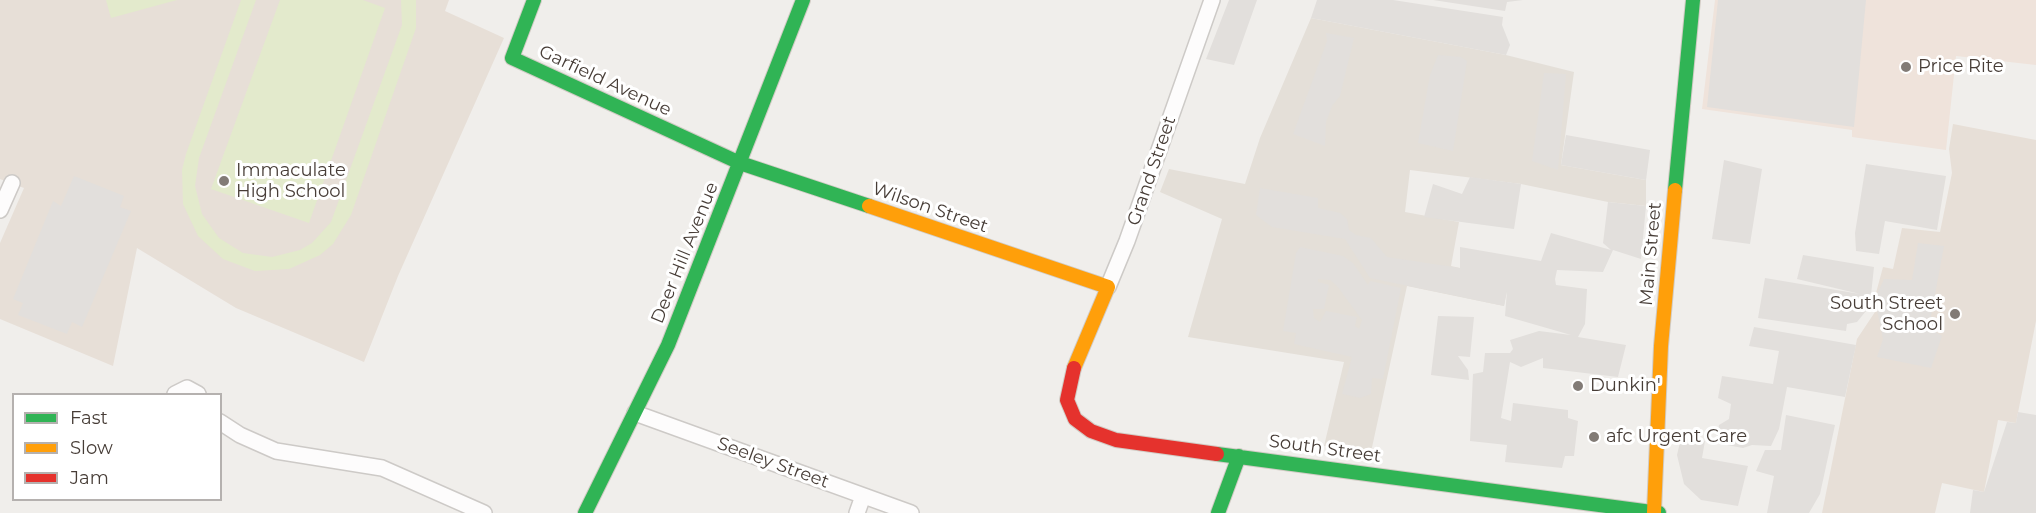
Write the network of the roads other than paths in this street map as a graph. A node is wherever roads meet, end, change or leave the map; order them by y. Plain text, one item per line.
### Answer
1 (534, 0) edge
2 (803, 0) edge
3 (1212, 0) edge
4 (1693, 0) edge
5 (740, 163) junction
6 (12, 183) dead end
7 (0, 210) edge
8 (1108, 287) junction
9 (1086, 339) joint
10 (177, 393) edge
11 (196, 393) edge
12 (635, 413) junction
13 (222, 423) edge
14 (1239, 456) junction
15 (863, 496) junction
16 (484, 513) edge
17 (585, 513) edge
18 (857, 513) edge
19 (911, 513) edge
20 (1218, 513) edge
21 (1655, 513) edge

1 - 5 street, Garfield Avenue
2 - 5 street, Deer Hill Avenue
3 - 8 street, Grand Street
4 - 21 street, Main Street
5 - 8 street, Wilson Street
5 - 12 street, Deer Hill Avenue
6 - 7 street
8 - 9 street, Grand Street
9 - 14 street, South Street
10 - 11 street
12 - 15 street, Seeley Street
12 - 17 street, Deer Hill Avenue
13 - 16 street
14 - 20 street
14 - 21 street, South Street
15 - 18 street
15 - 19 street, Seeley Street

